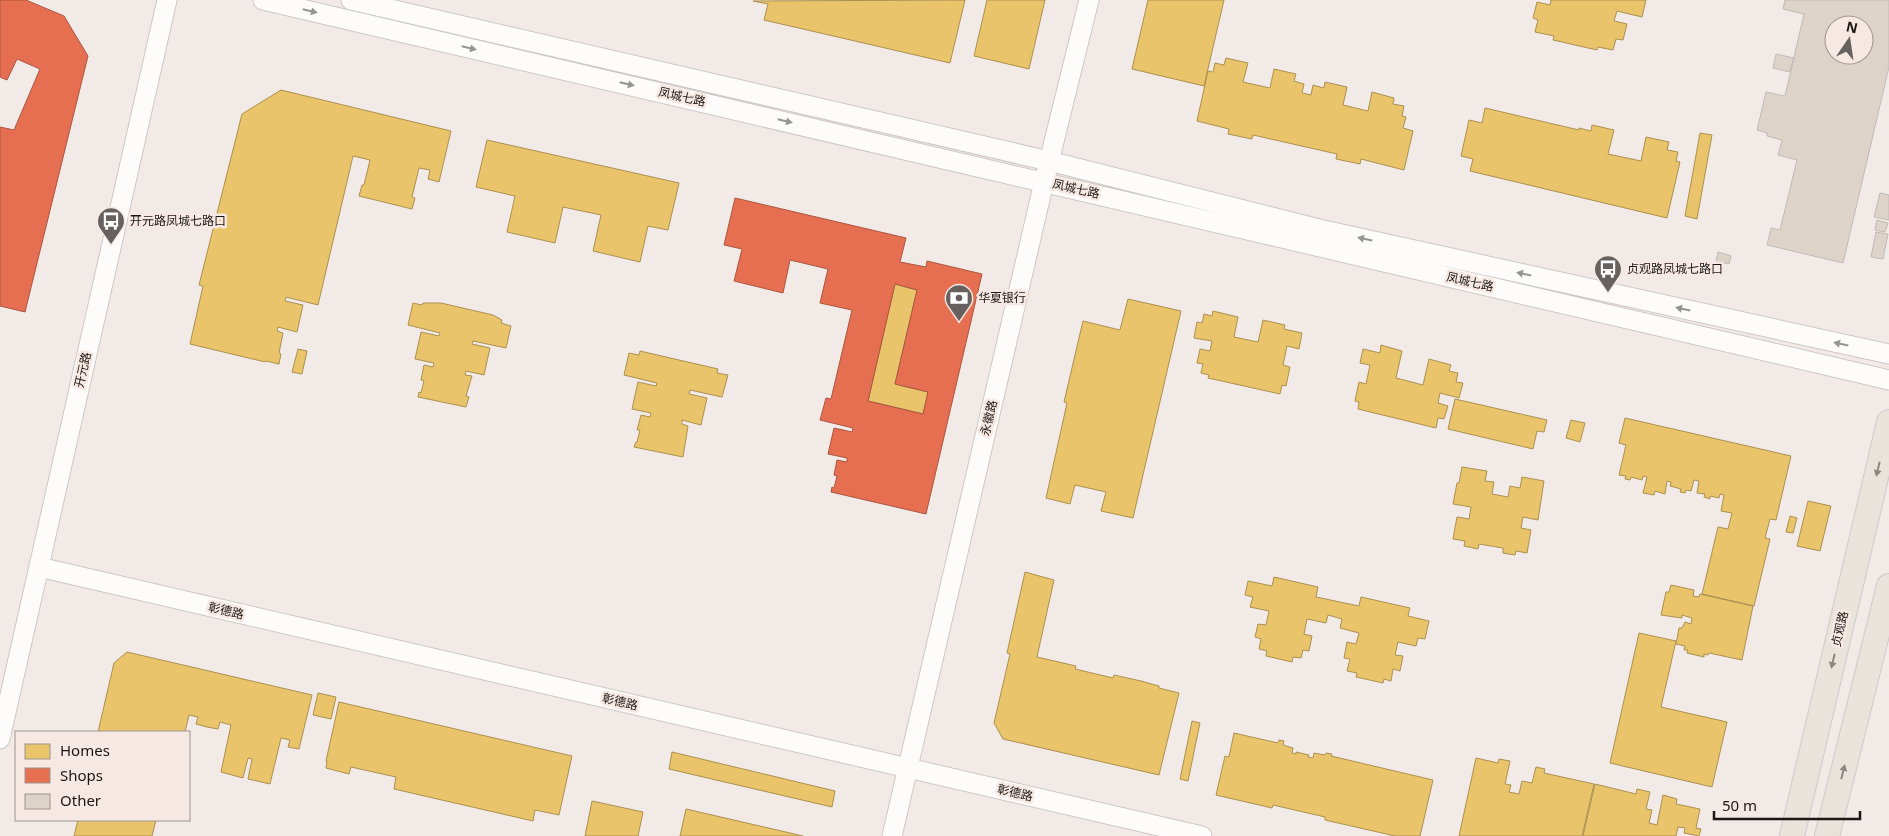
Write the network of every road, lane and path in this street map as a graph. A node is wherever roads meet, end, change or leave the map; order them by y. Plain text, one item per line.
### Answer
1 (166, 0) edge
2 (263, 0) edge
3 (351, 0) edge
4 (1089, 0) edge
5 (1049, 160) junction
6 (1044, 182) junction
7 (1889, 354) edge
8 (1889, 380) edge
9 (1889, 422) edge
10 (39, 568) junction
11 (1889, 586) edge
12 (0, 739) edge
13 (908, 768) junction
14 (892, 836) edge
15 (1202, 836) edge
16 (1792, 836) edge
17 (1827, 836) edge

1 - 10 street, 开元路
2 -> 6 street, 凤城七路
3 - 5 street, 凤城七路
4 - 5 street, 永徽路
5 - 6 street, 永徽路
7 -> 5 street, 凤城七路
6 - 8 street, 凤城七路
6 - 13 street, 永徽路
9 -> 16 main road, 贞观路
10 - 12 street, 开元路
10 - 13 street, 彰德路
17 -> 11 main road
13 - 14 street, 永徽路
13 - 15 street, 彰德路

